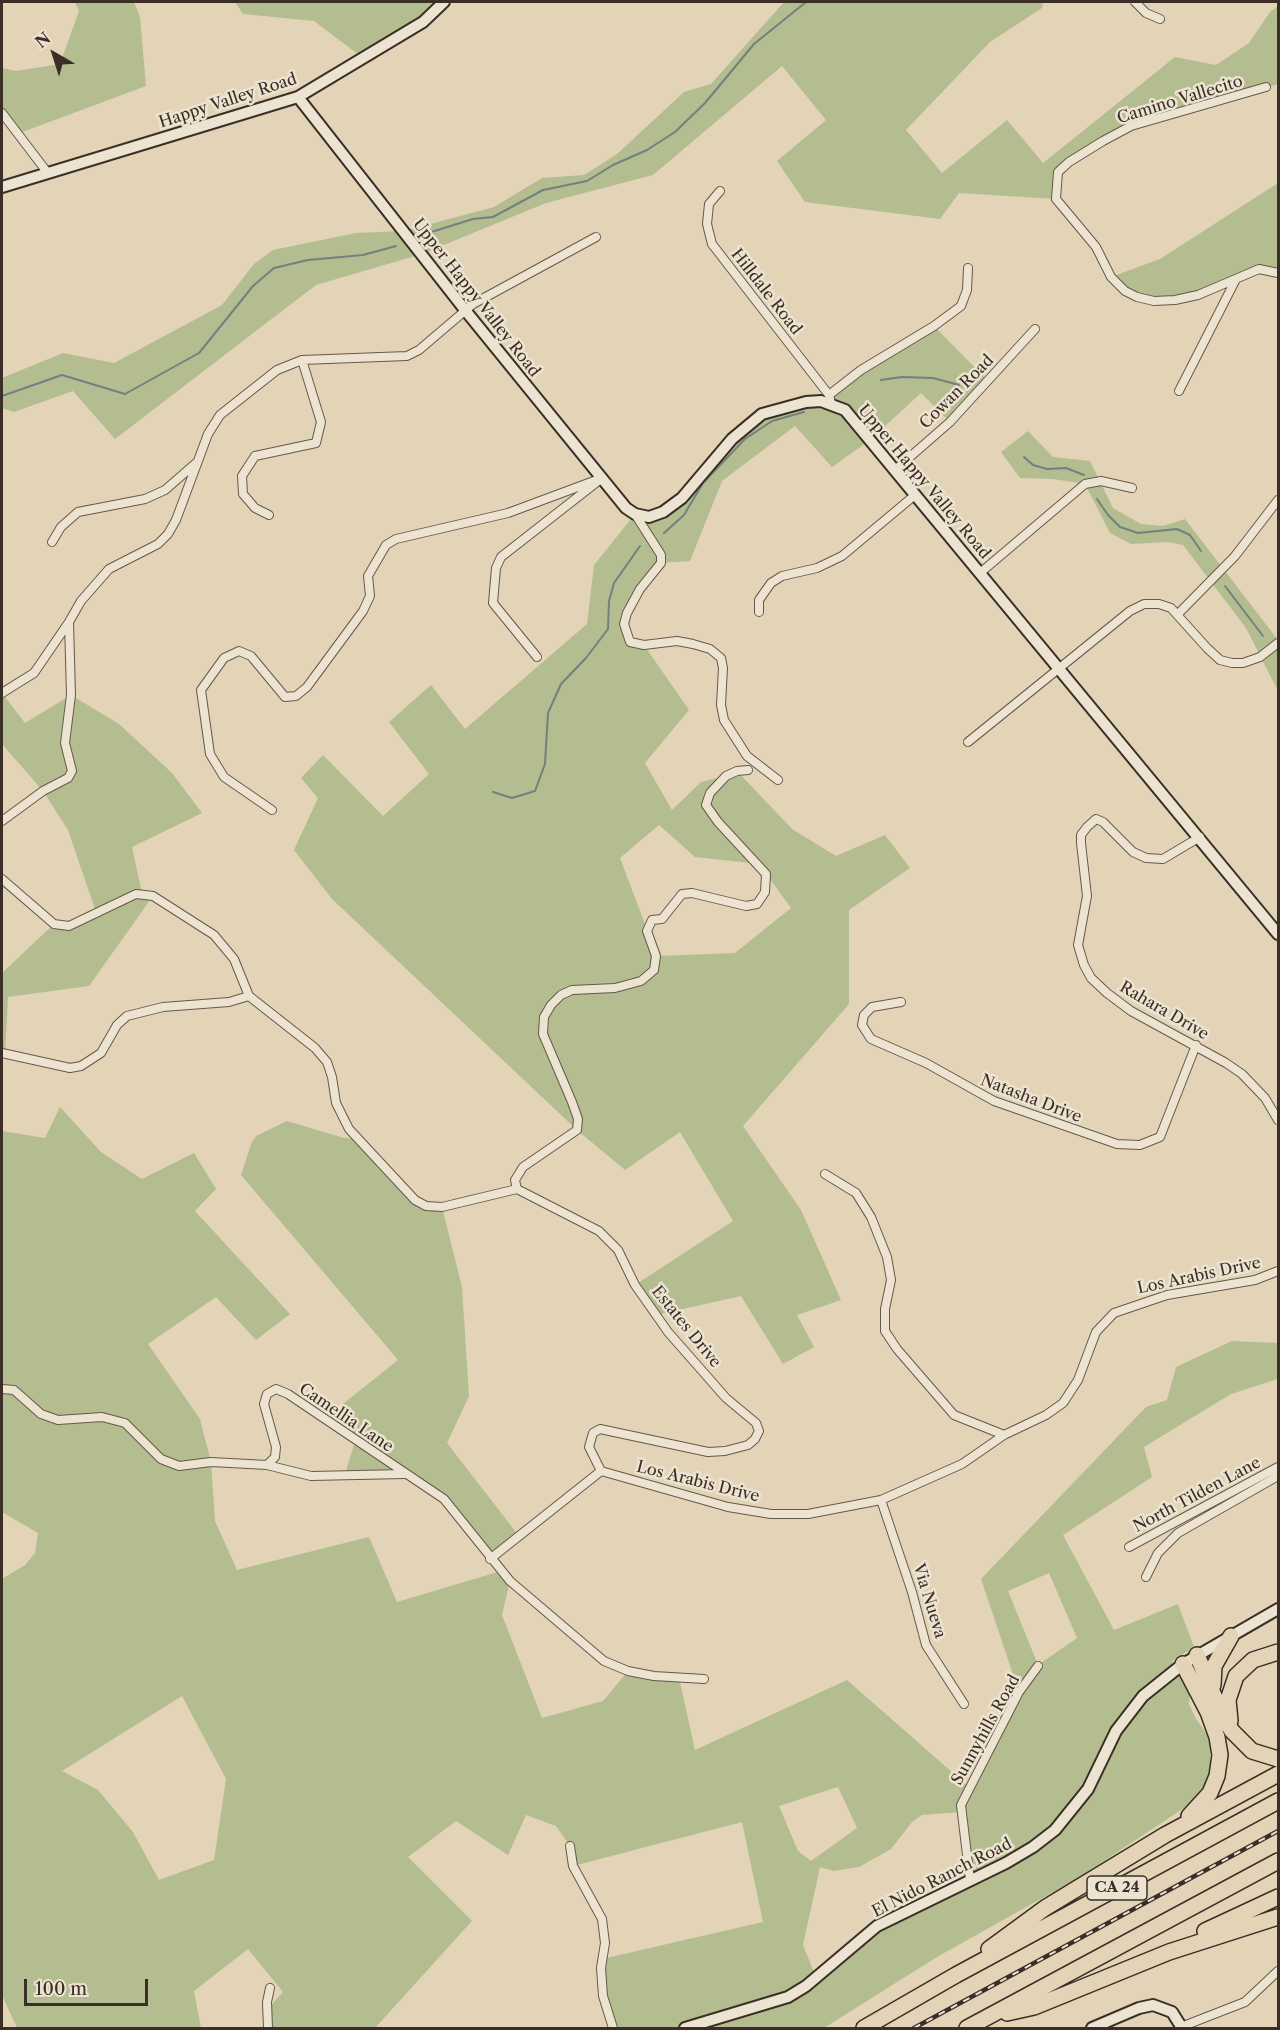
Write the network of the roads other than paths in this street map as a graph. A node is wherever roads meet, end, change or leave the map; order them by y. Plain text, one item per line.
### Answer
1 (444, 2) edge
2 (1136, 2) edge
3 (1160, 19) dead end
4 (1266, 87) dead end
5 (298, 97) junction
6 (2, 112) edge
7 (47, 172) junction
8 (2, 188) edge
9 (720, 191) dead end
10 (596, 237) dead end
11 (968, 268) dead end
12 (1278, 273) edge
13 (1235, 281) junction
14 (465, 310) junction
15 (1035, 329) dead end
16 (302, 360) junction
17 (1179, 391) dead end
18 (830, 399) junction
19 (197, 462) junction
20 (895, 470) junction
21 (602, 478) junction
22 (1132, 488) dead end
23 (915, 495) junction
24 (1278, 500) edge
25 (635, 514) junction
26 (269, 515) dead end
27 (52, 542) dead end
28 (980, 573) junction
29 (759, 612) dead end
30 (1178, 614) junction
31 (69, 622) junction
32 (1278, 643) edge
33 (537, 657) dead end
34 (1059, 668) junction
35 (2, 693) edge
36 (968, 742) dead end
37 (748, 770) dead end
38 (778, 780) dead end
39 (272, 810) dead end
40 (2, 821) edge
41 (1200, 837) junction
42 (2, 879) edge
43 (1278, 934) edge
44 (249, 996) junction
45 (901, 1002) dead end
46 (1196, 1046) junction
47 (2, 1053) edge
48 (1278, 1120) edge
49 (825, 1174) dead end
50 (517, 1189) junction
51 (1278, 1271) edge
52 (2, 1389) edge
53 (1004, 1435) junction
54 (267, 1465) junction
55 (1278, 1467) edge
56 (601, 1471) junction
57 (405, 1474) junction
58 (1278, 1476) edge
59 (881, 1500) junction
60 (1129, 1547) dead end
61 (490, 1559) junction
62 (1146, 1577) dead end
63 (1276, 1612) edge
64 (1232, 1636) junction
65 (1278, 1652) edge
66 (1197, 1655) junction
67 (1183, 1664) junction
68 (1038, 1666) dead end
69 (704, 1679) dead end
70 (1214, 1697) junction
71 (964, 1704) dead end
72 (1239, 1739) junction
73 (1278, 1759) edge
74 (1278, 1774) edge
75 (1278, 1801) edge
76 (1165, 1835) junction
77 (570, 1846) dead end
78 (1278, 1861) edge
79 (970, 1880) junction
80 (1278, 1897) edge
81 (1278, 1917) edge
82 (1169, 1952) junction
83 (1278, 1971) edge
84 (956, 1975) junction
85 (270, 1988) dead end
86 (985, 2019) junction
87 (1182, 2027) edge
88 (268, 2028) edge
89 (613, 2028) edge
90 (685, 2028) edge
91 (864, 2028) edge
92 (968, 2028) edge
93 (1092, 2028) edge

1 - 5 street, Happy Valley Road
2 - 3 street
4 - 13 street, Camino Vallecito
5 - 7 street, Happy Valley Road
5 - 14 street, Upper Happy Valley Road
6 - 7 street
7 - 8 street, Happy Valley Road
9 - 18 street, Hilldale Road
10 - 14 street
11 - 18 street
12 - 13 street, Camino Vallecito
13 - 17 street
14 - 16 street
14 - 21 street, Upper Happy Valley Road
15 - 20 street, Cowan Road
16 - 19 street
16 - 26 street
18 - 20 street, Upper Happy Valley Road
18 - 25 street
19 - 27 street
19 - 31 street
20 - 23 street, Upper Happy Valley Road
21 - 25 street, Upper Happy Valley Road
21 - 33 street
21 - 39 street
22 - 28 street
23 - 28 street, Upper Happy Valley Road
23 - 29 street
24 - 30 street
25 - 38 street
28 - 34 street, Upper Happy Valley Road
30 - 32 street
30 - 34 street
31 - 35 street
31 - 40 street
34 - 36 street
34 - 41 street, Upper Happy Valley Road
37 - 50 street
41 - 43 street, Upper Happy Valley Road
41 - 46 street, Rahara Drive
42 - 44 street
44 - 47 street
44 - 50 street
45 - 46 street, Natasha Drive
46 - 48 street, Rahara Drive
49 - 53 street
50 - 56 street, Estates Drive
51 - 53 street, Los Arabis Drive
52 - 54 street
53 - 59 street, Los Arabis Drive
54 - 57 street
54 - 57 street, Camellia Lane
55 - 60 street, North Tilden Lane
56 - 59 street, Los Arabis Drive
56 - 61 street
57 - 61 street, Camellia Lane
58 - 62 street
59 - 71 street, Via Nueva
61 - 69 street
63 - 64 street, El Nido Ranch Road
64 - 66 street, El Nido Ranch Road
64 - 70 highway
65 - 72 highway
66 - 67 street, El Nido Ranch Road
66 - 70 highway
67 - 76 highway
67 - 79 street, El Nido Ranch Road
68 - 79 street, Sunnyhills Road
70 - 72 highway
72 - 73 highway
74 - 76 highway
75 - 84 highway, CA 24
76 - 84 highway
77 - 89 street
78 - 86 highway
79 - 90 street, El Nido Ranch Road
80 - 82 highway
81 - 82 highway
82 - 86 highway
83 - 87 street
84 - 91 highway, CA 24
85 - 88 street
86 - 92 highway
87 - 93 street

